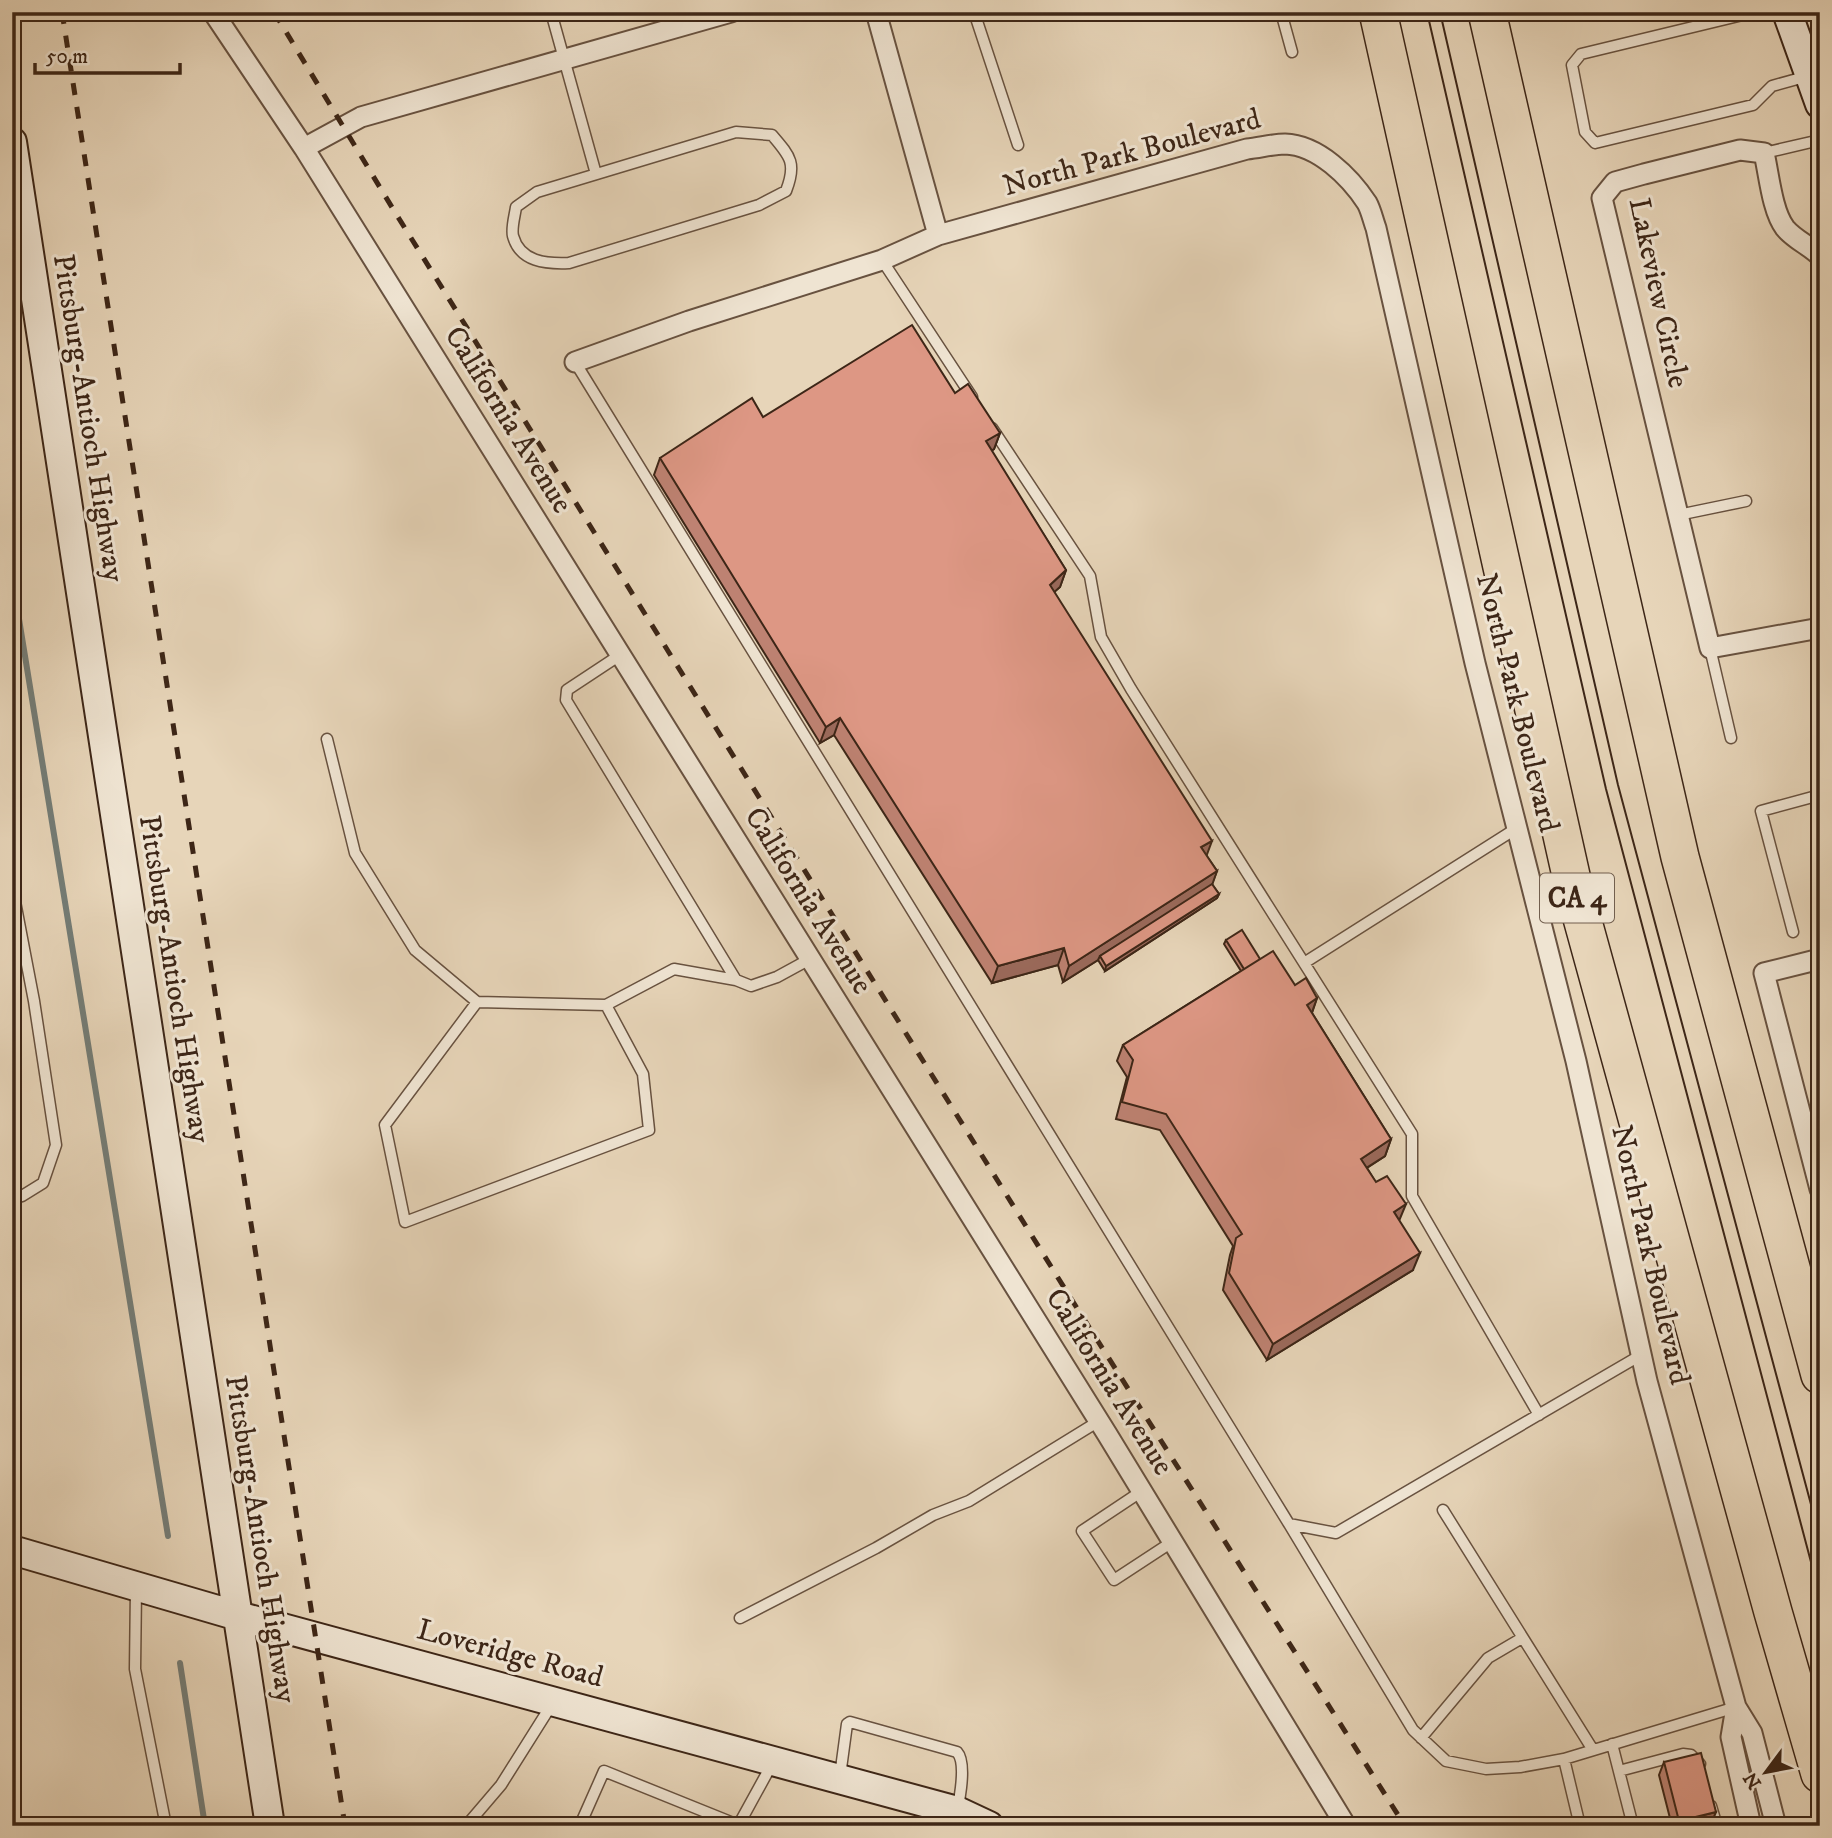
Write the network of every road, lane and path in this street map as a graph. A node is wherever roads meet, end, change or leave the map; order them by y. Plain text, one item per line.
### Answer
1 (213, 12) edge
2 (551, 12) edge
3 (731, 12) edge
4 (876, 12) edge
5 (974, 12) edge
6 (1281, 12) edge
7 (1378, 12) edge
8 (1488, 12) edge
9 (1755, 12) edge
10 (1787, 12) edge
11 (1292, 52) dead end
12 (564, 59) junction
13 (1808, 76) junction
14 (1820, 104) edge
15 (1820, 140) edge
16 (12, 142) edge
17 (1018, 145) dead end
18 (304, 148) junction
19 (1763, 153) junction
20 (597, 174) junction
21 (938, 235) junction
22 (1820, 256) edge
23 (882, 260) junction
24 (575, 362) joint
25 (981, 410) edge
26 (987, 420) edge
27 (1746, 501) dead end
28 (1678, 515) junction
29 (1820, 628) edge
30 (1710, 648) junction
31 (620, 655) junction
32 (1731, 738) dead end
33 (327, 739) dead end
34 (1820, 795) edge
35 (1517, 828) junction
36 (12, 886) edge
37 (1793, 932) dead end
38 (810, 959) junction
39 (1820, 959) edge
40 (1304, 963) junction
41 (736, 981) junction
42 (477, 1002) junction
43 (607, 1005) junction
44 (1820, 1188) edge
45 (12, 1199) edge
46 (1798, 1298) junction
47 (1820, 1333) edge
48 (1641, 1355) junction
49 (1820, 1375) edge
50 (1539, 1415) junction
51 (1099, 1421) junction
52 (1142, 1491) junction
53 (1443, 1510) dead end
54 (1289, 1524) junction
55 (1172, 1542) junction
56 (12, 1550) edge
57 (136, 1586) junction
58 (238, 1616) junction
59 (740, 1618) dead end
60 (1522, 1638) junction
61 (554, 1701) junction
62 (1735, 1707) junction
63 (1421, 1738) junction
64 (1612, 1744) junction
65 (1593, 1750) junction
66 (1564, 1759) junction
67 (774, 1760) junction
68 (1619, 1771) junction
69 (1820, 1774) edge
70 (1703, 1776) edge
71 (839, 1778) junction
72 (1710, 1801) edge
73 (955, 1819) edge
74 (581, 1823) dead end
75 (986, 1825) edge
76 (166, 1826) edge
77 (270, 1826) edge
78 (466, 1826) edge
79 (738, 1826) edge
80 (1346, 1826) edge
81 (1580, 1826) edge
82 (1633, 1826) edge
83 (1717, 1826) edge
84 (1751, 1826) edge
85 (1776, 1826) edge

1 - 18 street, California Avenue
2 - 12 lane
3 - 12 street
4 - 21 street
5 - 17 lane
6 - 11 lane
7 - 69 highway, CA 4
8 - 46 highway
9 - 13 lane
10 - 13 main road
12 - 18 street
12 - 20 lane
13 - 14 main road
15 - 19 lane
16 - 58 main road, Pittsburg-Antioch Highway
18 - 31 street, California Avenue
19 - 22 street
19 - 28 street, Lakeview Circle
20 - 20 lane
21 - 23 street, North Park Boulevard
21 - 35 street, North Park Boulevard
23 - 24 street, North Park Boulevard
23 - 25 lane
24 - 54 lane
26 - 40 lane
27 - 28 lane
28 - 30 street, Lakeview Circle
29 - 30 street
30 - 32 lane, Lakeview Circle
31 - 38 street, California Avenue
31 - 41 lane
33 - 42 lane
34 - 37 lane
35 - 40 lane
35 - 48 street, North Park Boulevard
36 - 45 lane
38 - 41 lane
38 - 51 street, California Avenue
39 - 44 street
40 - 50 lane
41 - 43 lane
42 - 43 lane
42 - 43 lane
46 - 47 highway
46 - 49 highway
48 - 50 lane
48 - 62 street, North Park Boulevard
50 - 54 lane
51 - 52 street, California Avenue
51 - 59 lane
52 - 55 street, California Avenue
52 - 55 lane
53 - 60 lane
54 - 63 lane
55 - 80 street, California Avenue
56 - 57 main road, Loveridge Road
57 - 58 main road, Loveridge Road
57 - 76 lane
58 - 61 main road, Loveridge Road
58 - 77 main road, Pittsburg-Antioch Highway
60 - 63 lane
60 - 65 lane
61 - 67 main road, Loveridge Road
61 - 78 lane
62 - 64 lane
62 - 84 street, North Park Boulevard
62 - 85 street, North Park Boulevard
63 - 66 lane
64 - 65 lane
64 - 68 lane
65 - 66 lane
66 - 81 lane
67 - 71 main road, Loveridge Road
67 - 79 lane
68 - 70 lane
68 - 82 lane
71 - 73 main road, Loveridge Road
71 - 73 lane
72 - 83 lane
73 - 75 main road, Loveridge Road
74 - 79 lane

